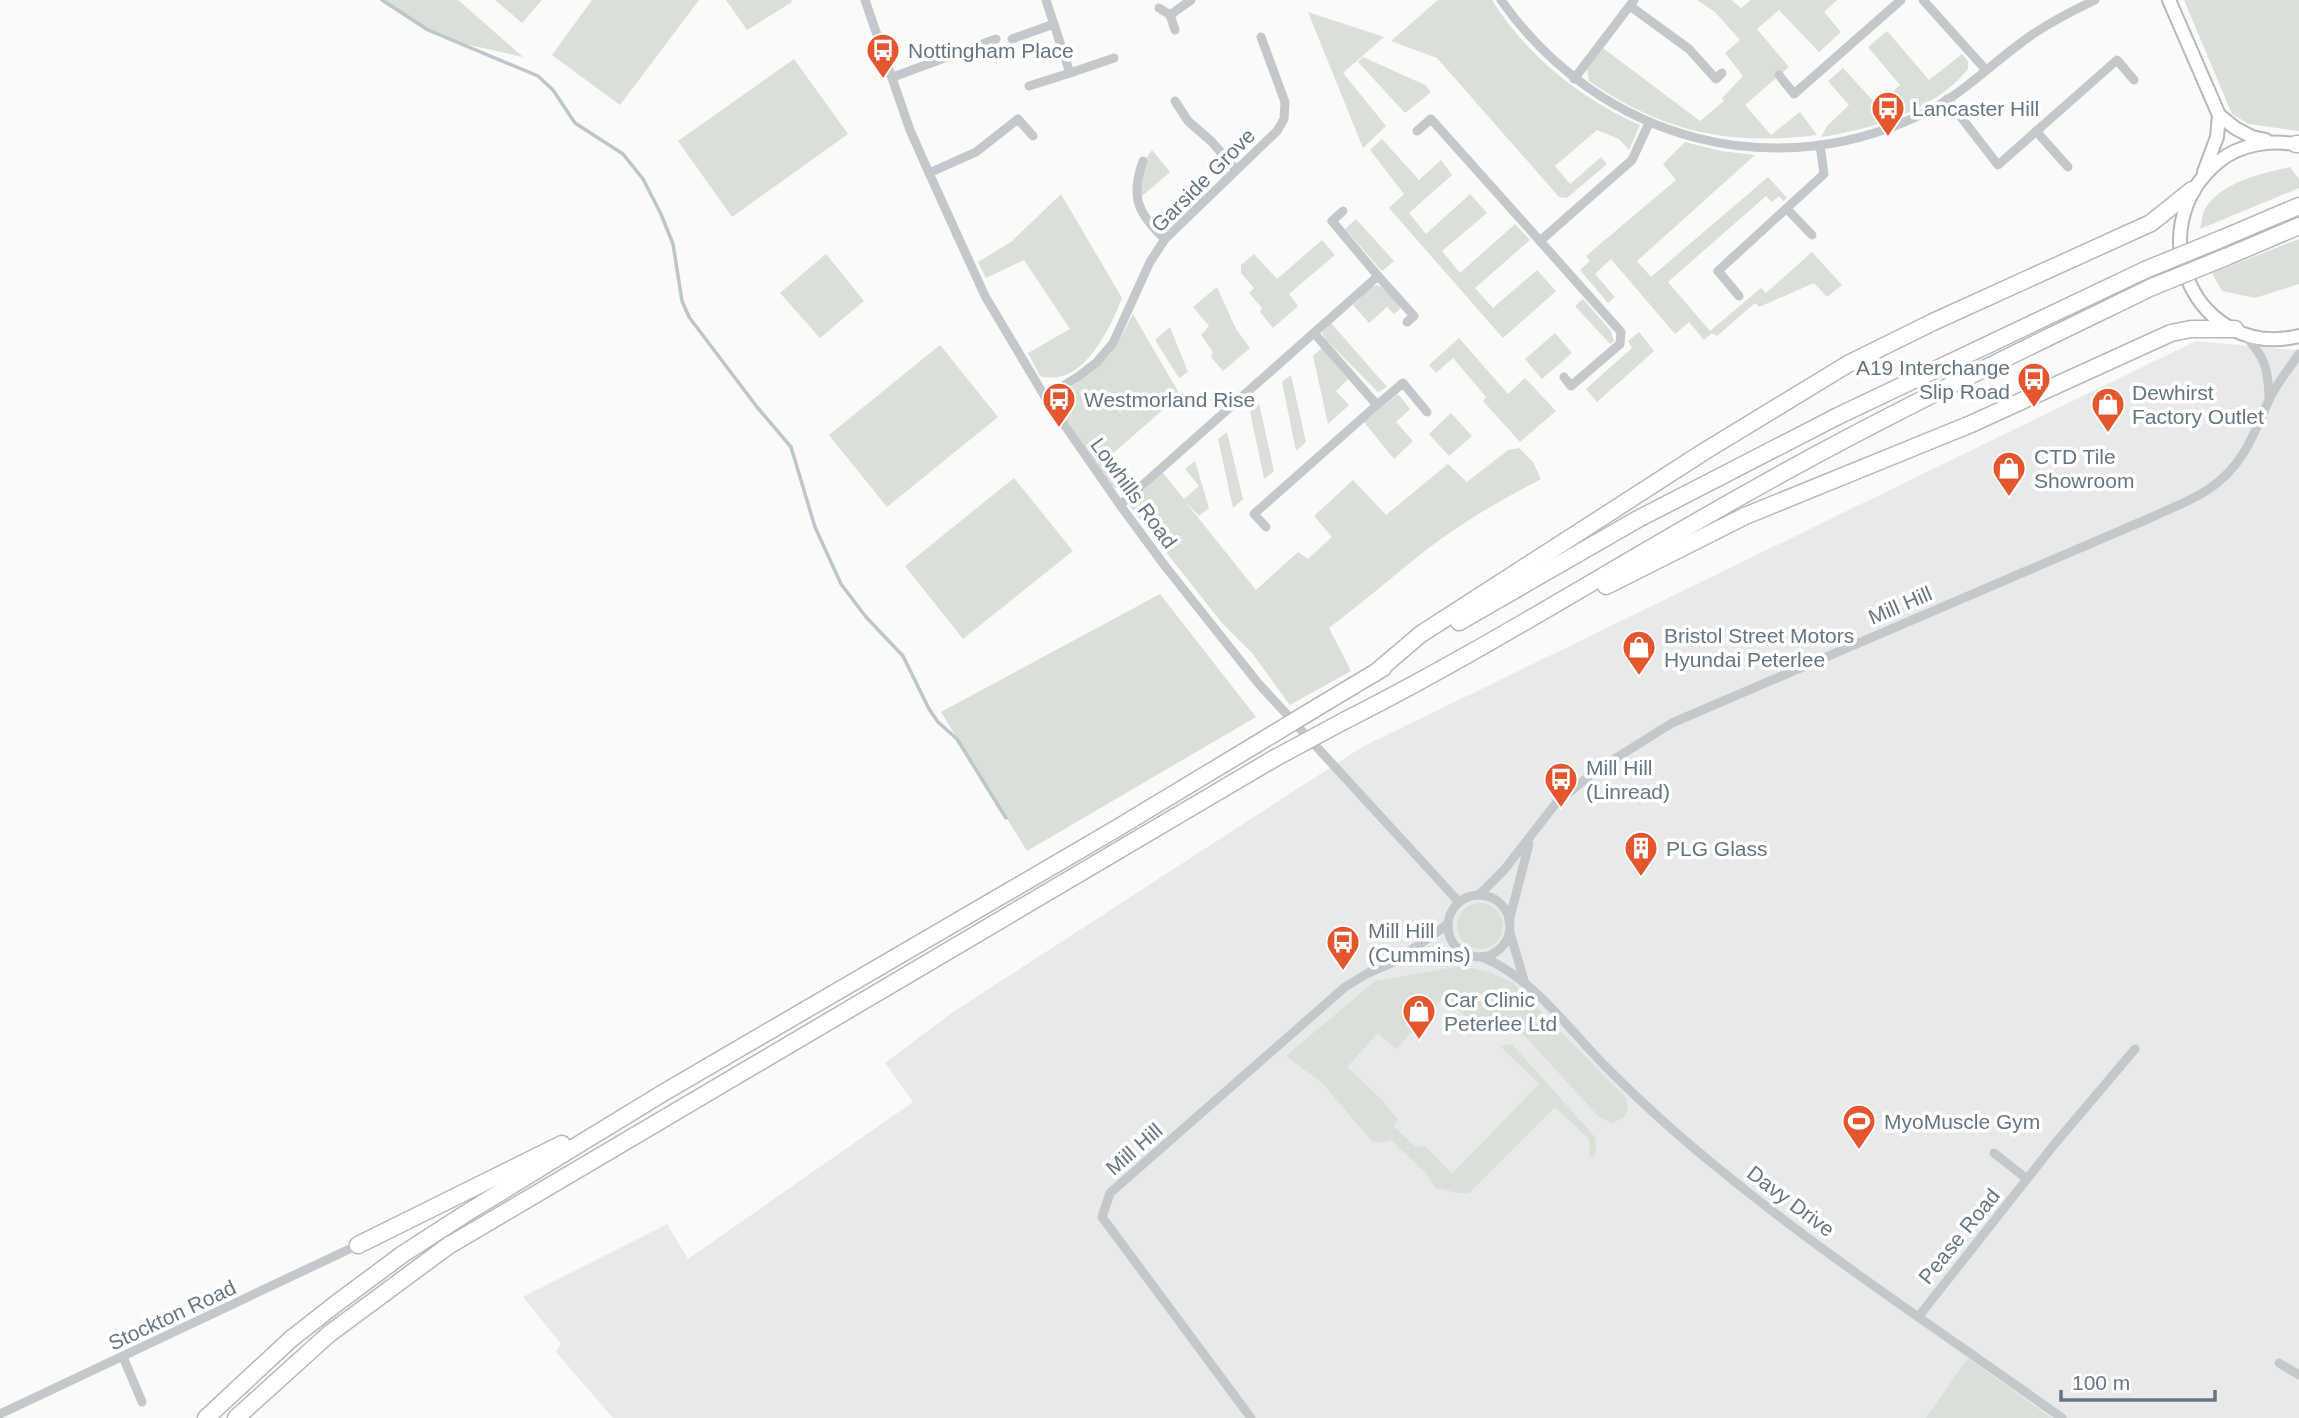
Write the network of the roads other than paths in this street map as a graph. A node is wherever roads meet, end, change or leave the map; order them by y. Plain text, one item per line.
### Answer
1 (865, 0) edge
2 (1046, 0) edge
3 (1191, 0) edge
4 (1501, 0) edge
5 (1901, 0) edge
6 (1923, 0) edge
7 (2095, 0) edge
8 (2169, 0) edge
9 (1632, 3) edge
10 (1159, 8) dead end
11 (1170, 15) junction
12 (1054, 24) junction
13 (1175, 30) dead end
14 (1261, 37) dead end
15 (996, 39) dead end
16 (1012, 39) dead end
17 (1114, 58) dead end
18 (1986, 71) junction
19 (1722, 72) dead end
20 (1070, 73) junction
21 (1779, 75) dead end
22 (893, 77) junction
23 (1574, 79) junction
24 (2134, 80) dead end
25 (1029, 86) dead end
26 (1947, 99) junction
27 (1175, 102) dead end
28 (2219, 115) junction
29 (1648, 123) junction
30 (1417, 131) dead end
31 (2036, 131) junction
32 (1033, 136) dead end
33 (2273, 142) junction
34 (2298, 144) edge
35 (1821, 145) junction
36 (1143, 161) dead end
37 (2068, 167) dead end
38 (1236, 170) junction
39 (929, 173) junction
40 (2204, 175) junction
41 (2192, 190) junction
42 (2299, 206) edge
43 (1787, 209) junction
44 (1343, 211) dead end
45 (2299, 226) edge
46 (1812, 235) dead end
47 (1165, 239) junction
48 (1540, 241) junction
49 (1378, 276) junction
50 (1739, 296) dead end
51 (1407, 322) dead end
52 (2239, 331) junction
53 (1314, 333) junction
54 (2299, 335) edge
55 (2299, 354) edge
56 (1564, 377) dead end
57 (1045, 397) junction
58 (2270, 398) junction
59 (1377, 405) junction
60 (1427, 412) dead end
61 (1120, 505) junction
62 (1266, 527) dead end
63 (1506, 633) junction
64 (1375, 673) junction
65 (1530, 839) junction
66 (1479, 895) junction
67 (1459, 902) junction
68 (1509, 921) junction
69 (1448, 924) junction
70 (1509, 932) junction
71 (1464, 953) junction
72 (1482, 957) junction
73 (1396, 961) junction
74 (1525, 981) junction
75 (2135, 1049) dead end
76 (663, 1093) junction
77 (1994, 1153) dead end
78 (2027, 1179) junction
79 (358, 1245) joint
80 (1919, 1315) junction
81 (122, 1357) junction
82 (2279, 1363) dead end
83 (2299, 1375) edge
84 (142, 1402) dead end
85 (0, 1414) edge
86 (206, 1418) edge
87 (236, 1418) edge
88 (1251, 1418) edge
89 (2062, 1418) edge

1 - 22 street, Lowhills Road
2 - 12 street
3 - 11 street
4 - 23 street
5 - 21 street
6 - 18 street
7 - 18 street
8 - 28 main road
9 - 19 street
9 - 23 street
10 - 11 street
11 - 13 street
12 - 16 street
12 - 20 street
14 - 38 street, Garside Grove
15 - 22 street
17 - 20 street
18 - 26 street
20 - 25 street
22 - 39 street, Lowhills Road
23 - 29 street
24 - 31 street
26 - 31 street
26 - 35 street
27 - 38 street
28 - 33 main road
28 - 40 main road
29 - 35 street
29 - 48 street
30 - 48 street
31 - 37 street
32 - 39 street
33 - 34 main road
33 - 40 main road
35 - 43 street
36 - 47 street
38 - 47 street, Garside Grove
39 - 57 street, Lowhills Road
40 - 41 main road
41 - 52 main road
41 - 64 highway
42 - 64 highway, bridge
43 - 46 street
43 - 50 street
44 - 49 street
45 - 63 highway, bridge
47 - 57 street, Garside Grove
48 - 56 street
49 - 51 street
49 - 53 street
52 - 54 main road
52 - 58 street
52 - 63 highway
53 - 59 street
53 - 61 street
55 - 58 street, Mill Hill
57 - 61 street, Lowhills Road
58 - 65 street, Mill Hill
59 - 60 street
59 - 62 street
61 - 67 street, Lowhills Road
63 - 87 highway, bridge
64 - 76 highway, bridge
65 - 66 street, Mill Hill
65 - 68 street, Mill Hill
66 - 67 street
66 - 68 street
67 - 69 street
68 - 70 street
69 - 71 street
69 - 73 street, Mill Hill
70 - 72 street
70 - 74 street, Davy Drive
71 - 72 street
71 - 73 street, Mill Hill
72 - 74 street, Davy Drive
73 - 88 street, Mill Hill
74 - 80 street, Davy Drive
75 - 78 street, Pease Road
76 - 79 highway
76 - 86 highway
77 - 78 street, Pease Road
78 - 80 street, Pease Road
79 - 81 street, Stockton Road
80 - 89 street, Davy Drive
81 - 84 street
81 - 85 street, Stockton Road
82 - 83 street

